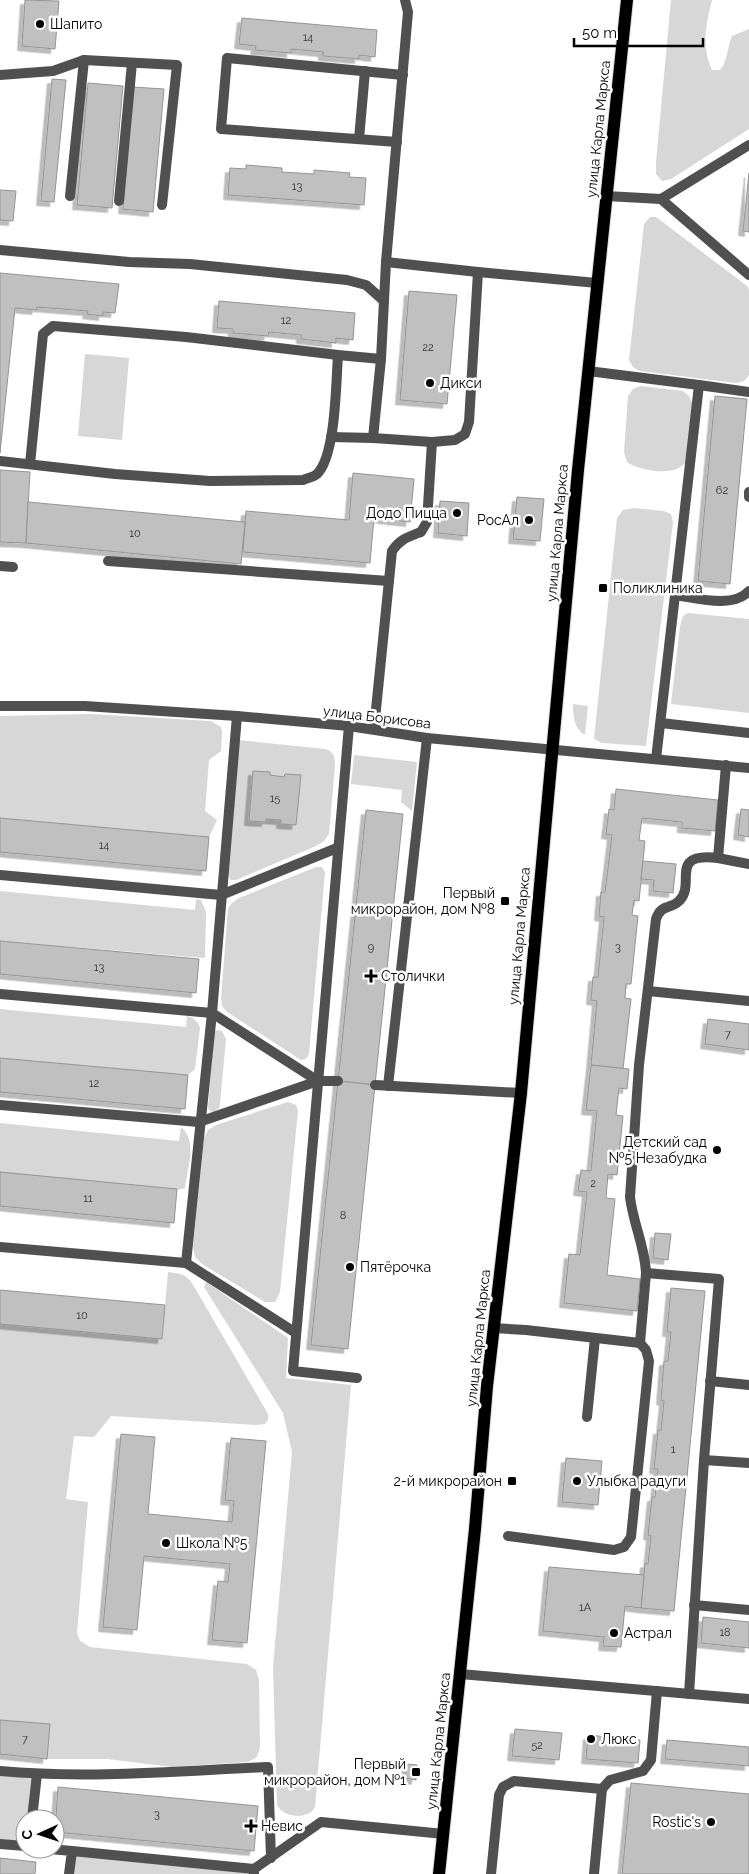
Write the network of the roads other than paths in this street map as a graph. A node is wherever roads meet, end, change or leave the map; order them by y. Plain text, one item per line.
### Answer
1 (405, 0) edge
2 (627, 0) edge
3 (84, 60) junction
4 (132, 63) junction
5 (365, 71) junction
6 (0, 75) edge
7 (403, 75) junction
8 (359, 139) junction
9 (397, 142) junction
10 (749, 145) edge
11 (70, 196) dead end
12 (606, 196) junction
13 (661, 199) junction
14 (119, 201) dead end
15 (162, 205) dead end
16 (0, 250) edge
17 (386, 262) junction
18 (478, 272) junction
19 (749, 275) edge
20 (597, 283) junction
21 (384, 301) junction
22 (338, 355) junction
23 (381, 359) junction
24 (588, 371) junction
25 (699, 386) junction
26 (749, 392) edge
27 (331, 437) junction
28 (373, 438) junction
29 (432, 442) junction
30 (0, 461) edge
31 (30, 464) junction
32 (749, 492) edge
33 (749, 497) edge
34 (108, 561) dead end
35 (0, 566) edge
36 (13, 567) dead end
37 (389, 581) junction
38 (749, 591) edge
39 (675, 596) junction
40 (0, 706) edge
41 (237, 716) junction
42 (660, 723) junction
43 (349, 726) junction
44 (374, 729) junction
45 (749, 733) edge
46 (428, 738) junction
47 (552, 750) junction
48 (656, 759) junction
49 (726, 765) junction
50 (749, 768) edge
51 (337, 848) junction
52 (718, 858) junction
53 (749, 864) edge
54 (0, 875) edge
55 (221, 895) junction
56 (648, 992) junction
57 (0, 994) edge
58 (749, 1001) edge
59 (212, 1013) junction
60 (318, 1081) junction
61 (338, 1081) dead end
62 (375, 1085) dead end
63 (388, 1086) junction
64 (521, 1094) junction
65 (0, 1104) edge
66 (199, 1122) junction
67 (0, 1247) edge
68 (186, 1263) junction
69 (646, 1273) junction
70 (493, 1328) junction
71 (296, 1333) junction
72 (595, 1338) junction
73 (640, 1343) junction
74 (357, 1378) dead end
75 (710, 1381) junction
76 (749, 1384) edge
77 (587, 1417) dead end
78 (704, 1460) junction
79 (749, 1463) edge
80 (508, 1536) dead end
81 (694, 1605) junction
82 (749, 1610) edge
83 (460, 1674) junction
84 (657, 1691) junction
85 (689, 1694) junction
86 (749, 1699) edge
87 (0, 1770) edge
88 (37, 1774) junction
89 (602, 1789) junction
90 (33, 1809) edge
91 (444, 1834) junction
92 (0, 1844) edge
93 (15, 1845) edge
94 (65, 1850) edge
95 (72, 1851) junction
96 (270, 1858) junction
97 (254, 1871) edge
98 (69, 1874) edge
99 (439, 1874) edge
100 (491, 1874) edge
101 (594, 1874) edge

1 - 7 street
2 - 12 main road, улица Карла Маркса
3 - 4 street
3 - 6 street
3 - 11 street
4 - 14 street
4 - 15 street
5 - 7 street
5 - 8 street
5 - 8 street
7 - 9 street
8 - 9 street
9 - 17 street
10 - 13 street
12 - 13 street
12 - 20 main road, улица Карла Маркса
13 - 19 street
16 - 21 street
17 - 18 street
17 - 21 street
18 - 20 street
18 - 29 street
20 - 24 main road, улица Карла Маркса
21 - 23 street
22 - 23 street
22 - 27 street
22 - 31 street
23 - 28 street
24 - 25 street
24 - 47 main road, улица Карла Маркса
25 - 26 street
25 - 39 street
27 - 28 street
27 - 31 street
28 - 29 street
29 - 37 street
30 - 31 street
32 - 33 street
34 - 37 street
35 - 36 street
37 - 44 street
38 - 39 street
39 - 42 street
40 - 41 street, улица Борисова
41 - 43 street, улица Борисова
41 - 55 street
42 - 45 street
42 - 48 street
43 - 44 street, улица Борисова
43 - 51 street
44 - 46 street, улица Борисова
46 - 47 street, улица Борисова
46 - 63 street
47 - 48 street, улица Борисова
47 - 64 main road, улица Карла Маркса
48 - 49 street, улица Борисова
49 - 50 street, улица Борисова
49 - 52 street
51 - 55 street
51 - 60 street
52 - 53 street
52 - 56 street
54 - 55 street
55 - 59 street
56 - 58 street
56 - 69 street
57 - 59 street
59 - 60 street
59 - 66 street
60 - 61 street
60 - 66 street
60 - 71 street
62 - 63 street
63 - 64 street
64 - 70 main road, улица Карла Маркса
65 - 66 street
66 - 68 street
67 - 68 street
68 - 71 street
69 - 73 street
69 - 75 street
70 - 72 street
70 - 83 main road, улица Карла Маркса
71 - 74 street
72 - 73 street
72 - 77 street
73 - 80 street
75 - 76 street
75 - 78 street
78 - 79 street
78 - 81 street
81 - 82 street
81 - 85 street
83 - 84 street
83 - 91 main road, улица Карла Маркса
84 - 85 street
84 - 89 street
85 - 86 street
87 - 88 street
88 - 90 street
88 - 96 street
89 - 100 street
89 - 101 street
91 - 96 street
91 - 99 main road, улица Карла Маркса
92 - 93 street
94 - 95 street
95 - 97 street
95 - 98 street
96 - 97 street

